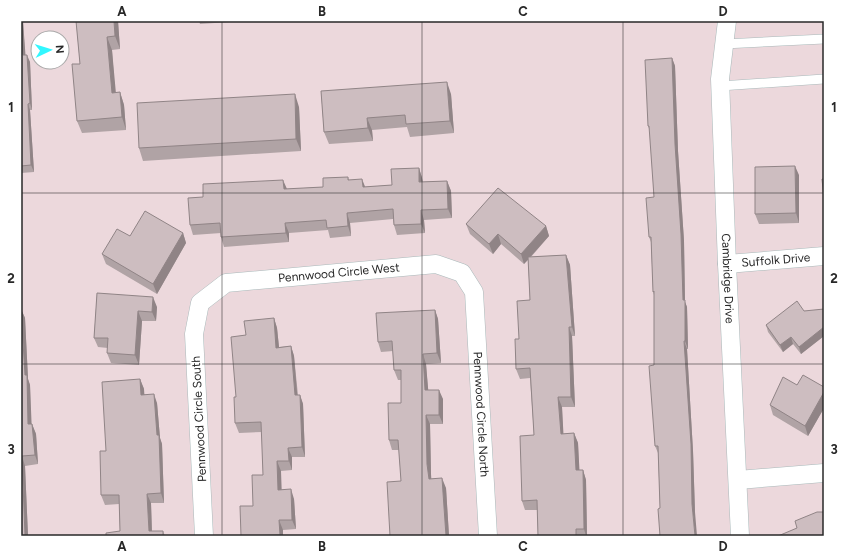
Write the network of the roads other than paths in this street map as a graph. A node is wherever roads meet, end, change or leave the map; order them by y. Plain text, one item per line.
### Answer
1 (727, 21) edge
2 (824, 39) edge
3 (724, 44) junction
4 (824, 79) edge
5 (720, 86) junction
6 (824, 256) edge
7 (727, 264) junction
8 (474, 292) joint
9 (200, 303) joint
10 (824, 473) edge
11 (738, 480) junction
12 (204, 536) edge
13 (488, 536) edge
14 (740, 536) edge

1 - 3 street, Cambridge Drive
2 - 3 lane
3 - 5 street, Cambridge Drive
4 - 5 lane
5 - 7 street, Cambridge Drive
6 - 7 street, Suffolk Drive
7 - 11 street, Cambridge Drive
8 - 9 street, Pennwood Circle West
8 - 13 street, Pennwood Circle North
9 - 12 street, Pennwood Circle South
10 - 11 street
11 - 14 street, Cambridge Drive

